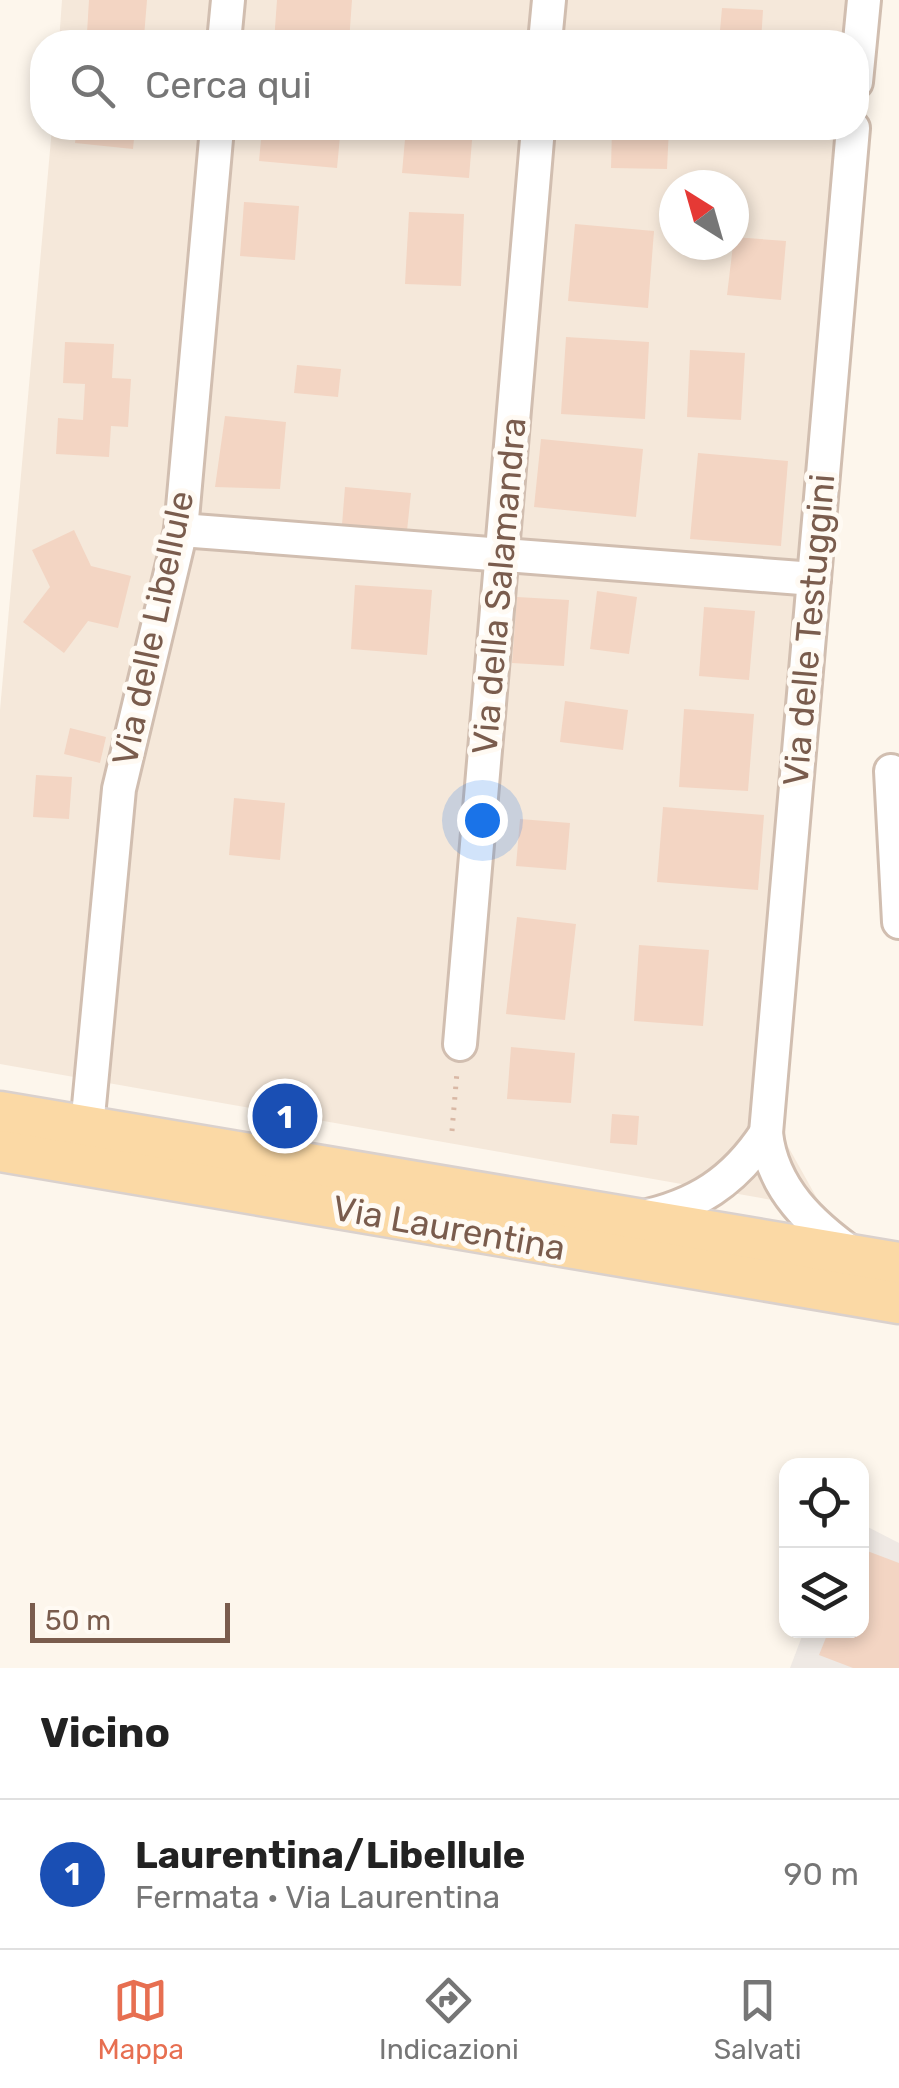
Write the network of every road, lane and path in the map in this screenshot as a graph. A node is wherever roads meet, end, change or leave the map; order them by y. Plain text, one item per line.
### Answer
1 (228, 0) edge
2 (549, 0) edge
3 (864, 0) edge
4 (225, 30) edge
5 (546, 30) edge
6 (861, 30) edge
7 (215, 140) edge
8 (537, 140) edge
9 (851, 140) edge
10 (180, 530) junction
11 (501, 558) junction
12 (814, 578) junction
13 (891, 771) dead end
14 (899, 922) edge
15 (460, 1044) joint
16 (0, 1112) edge
17 (87, 1128) junction
18 (452, 1131) dead end
19 (766, 1133) junction
20 (0, 1151) edge
21 (632, 1220) junction
22 (854, 1255) junction
23 (899, 1263) edge
24 (896, 1305) edge

1 - 4 street
2 - 5 street
3 - 6 street
7 - 10 street, Via delle Libellule
8 - 11 street, Via della Salamandra
9 - 12 street, Via delle Testuggini
10 - 11 street
10 - 17 street, Via delle Libellule
11 - 12 street
11 - 15 street, Via della Salamandra
12 - 19 street, Via delle Testuggini
13 - 14 street
15 - 18 path
16 - 17 main road, Via Laurentina
17 - 21 main road, Via Laurentina
19 - 21 street
19 - 22 street
20 - 24 main road, Via Laurentina
21 - 22 main road, Via Laurentina
22 - 23 main road, Via Laurentina

